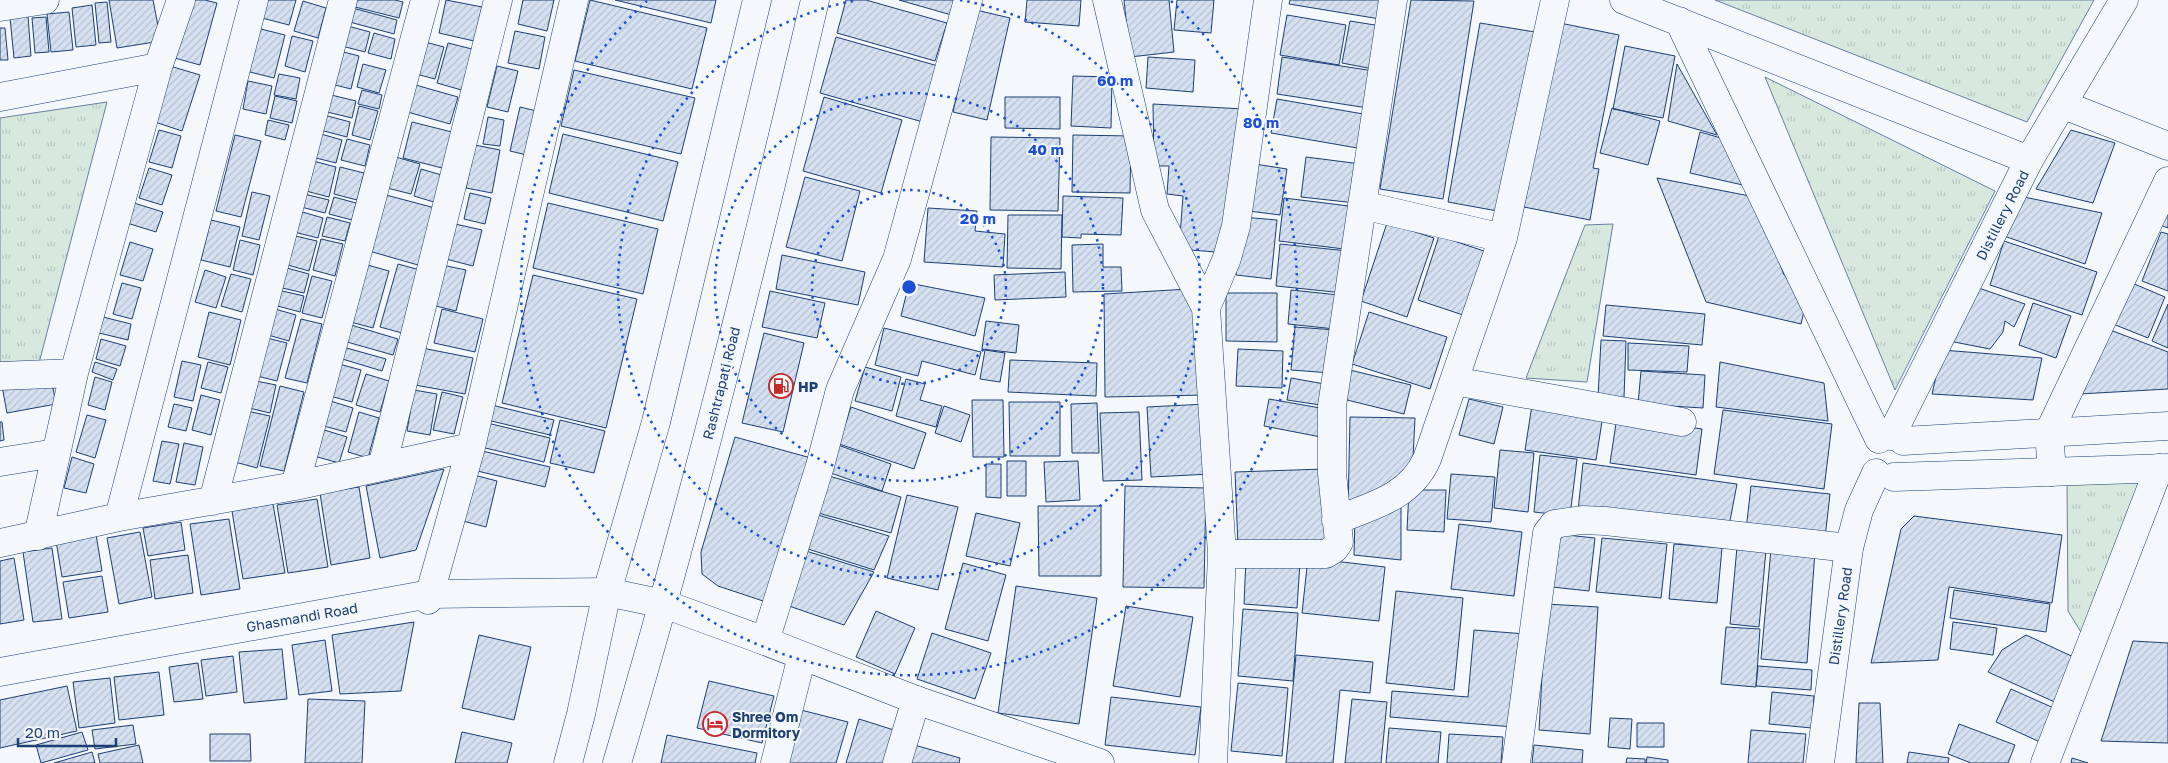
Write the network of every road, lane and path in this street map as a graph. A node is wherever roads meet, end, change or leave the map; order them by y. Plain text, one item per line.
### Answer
1 (45, 0) edge
2 (181, 0) edge
3 (254, 0) edge
4 (342, 0) edge
5 (425, 0) edge
6 (498, 0) edge
7 (574, 0) edge
8 (757, 0) edge
9 (815, 0) edge
10 (968, 0) edge
11 (1107, 0) edge
12 (1268, 0) edge
13 (1392, 0) edge
14 (1555, 0) edge
15 (1624, 0) edge
16 (2124, 0) edge
17 (0, 7) edge
18 (1679, 21) junction
19 (158, 66) junction
20 (0, 97) edge
21 (2064, 105) junction
22 (2168, 146) edge
23 (2029, 160) junction
24 (2168, 181) edge
25 (1362, 205) junction
26 (1503, 238) junction
27 (1206, 308) junction
28 (74, 373) junction
29 (0, 376) edge
30 (1454, 381) junction
31 (1682, 422) dead end
32 (2168, 426) edge
33 (2049, 432) junction
34 (1891, 439) junction
35 (471, 447) junction
36 (56, 454) junction
37 (0, 462) edge
38 (382, 467) junction
39 (2164, 468) edge
40 (2052, 472) junction
41 (1885, 475) junction
42 (294, 486) junction
43 (213, 501) junction
44 (119, 517) junction
45 (1336, 520) junction
46 (38, 536) junction
47 (0, 543) edge
48 (1849, 548) junction
49 (1222, 554) junction
50 (607, 592) junction
51 (429, 597) junction
52 (664, 604) junction
53 (765, 641) junction
54 (802, 656) junction
55 (0, 672) edge
56 (916, 700) junction
57 (568, 763) edge
58 (617, 763) edge
59 (775, 763) edge
60 (897, 763) edge
61 (1100, 763) edge
62 (1213, 763) edge
63 (1516, 763) edge
64 (1820, 763) edge
65 (2045, 763) edge

1 - 17 street
2 - 19 street
3 - 44 street
4 - 43 street
5 - 42 street
6 - 38 street
7 - 35 street
8 - 50 street
9 - 52 street, Rashtrapati Road
10 - 53 street
11 - 27 street
12 - 27 street
13 - 25 street
14 - 26 street
15 - 18 street
16 - 21 street, Distillery Road
18 - 23 street
18 - 34 street
19 - 20 street
19 - 28 street
21 - 22 street
21 - 23 street, Distillery Road
23 - 34 street, Distillery Road
24 - 33 street
25 - 26 street
25 - 45 street
26 - 30 street
27 - 49 street
28 - 29 street
28 - 36 street
30 - 31 street
30 - 45 street
32 - 33 street
33 - 34 street
33 - 40 street
34 - 41 street, Distillery Road
34 - 41 street, Distillery Road
35 - 38 street
35 - 51 street
36 - 37 street
36 - 46 street
38 - 42 street
39 - 40 street
39 - 65 street
40 - 41 street
41 - 48 street, Distillery Road
42 - 43 street
43 - 44 street
44 - 46 street
45 - 49 street
46 - 47 street
48 - 63 street
48 - 64 street, Distillery Road
49 - 62 street
50 - 51 street, Ghasmandi Road
50 - 52 street, Ghasmandi Road
50 - 57 street
51 - 55 street, Ghasmandi Road
52 - 53 street, Ghasmandi Road
52 - 58 street, Rashtrapati Road
53 - 54 street, Ghasmandi Road
54 - 56 street, Ghasmandi Road
54 - 59 street
56 - 60 street
56 - 61 street, Ghasmandi Road

